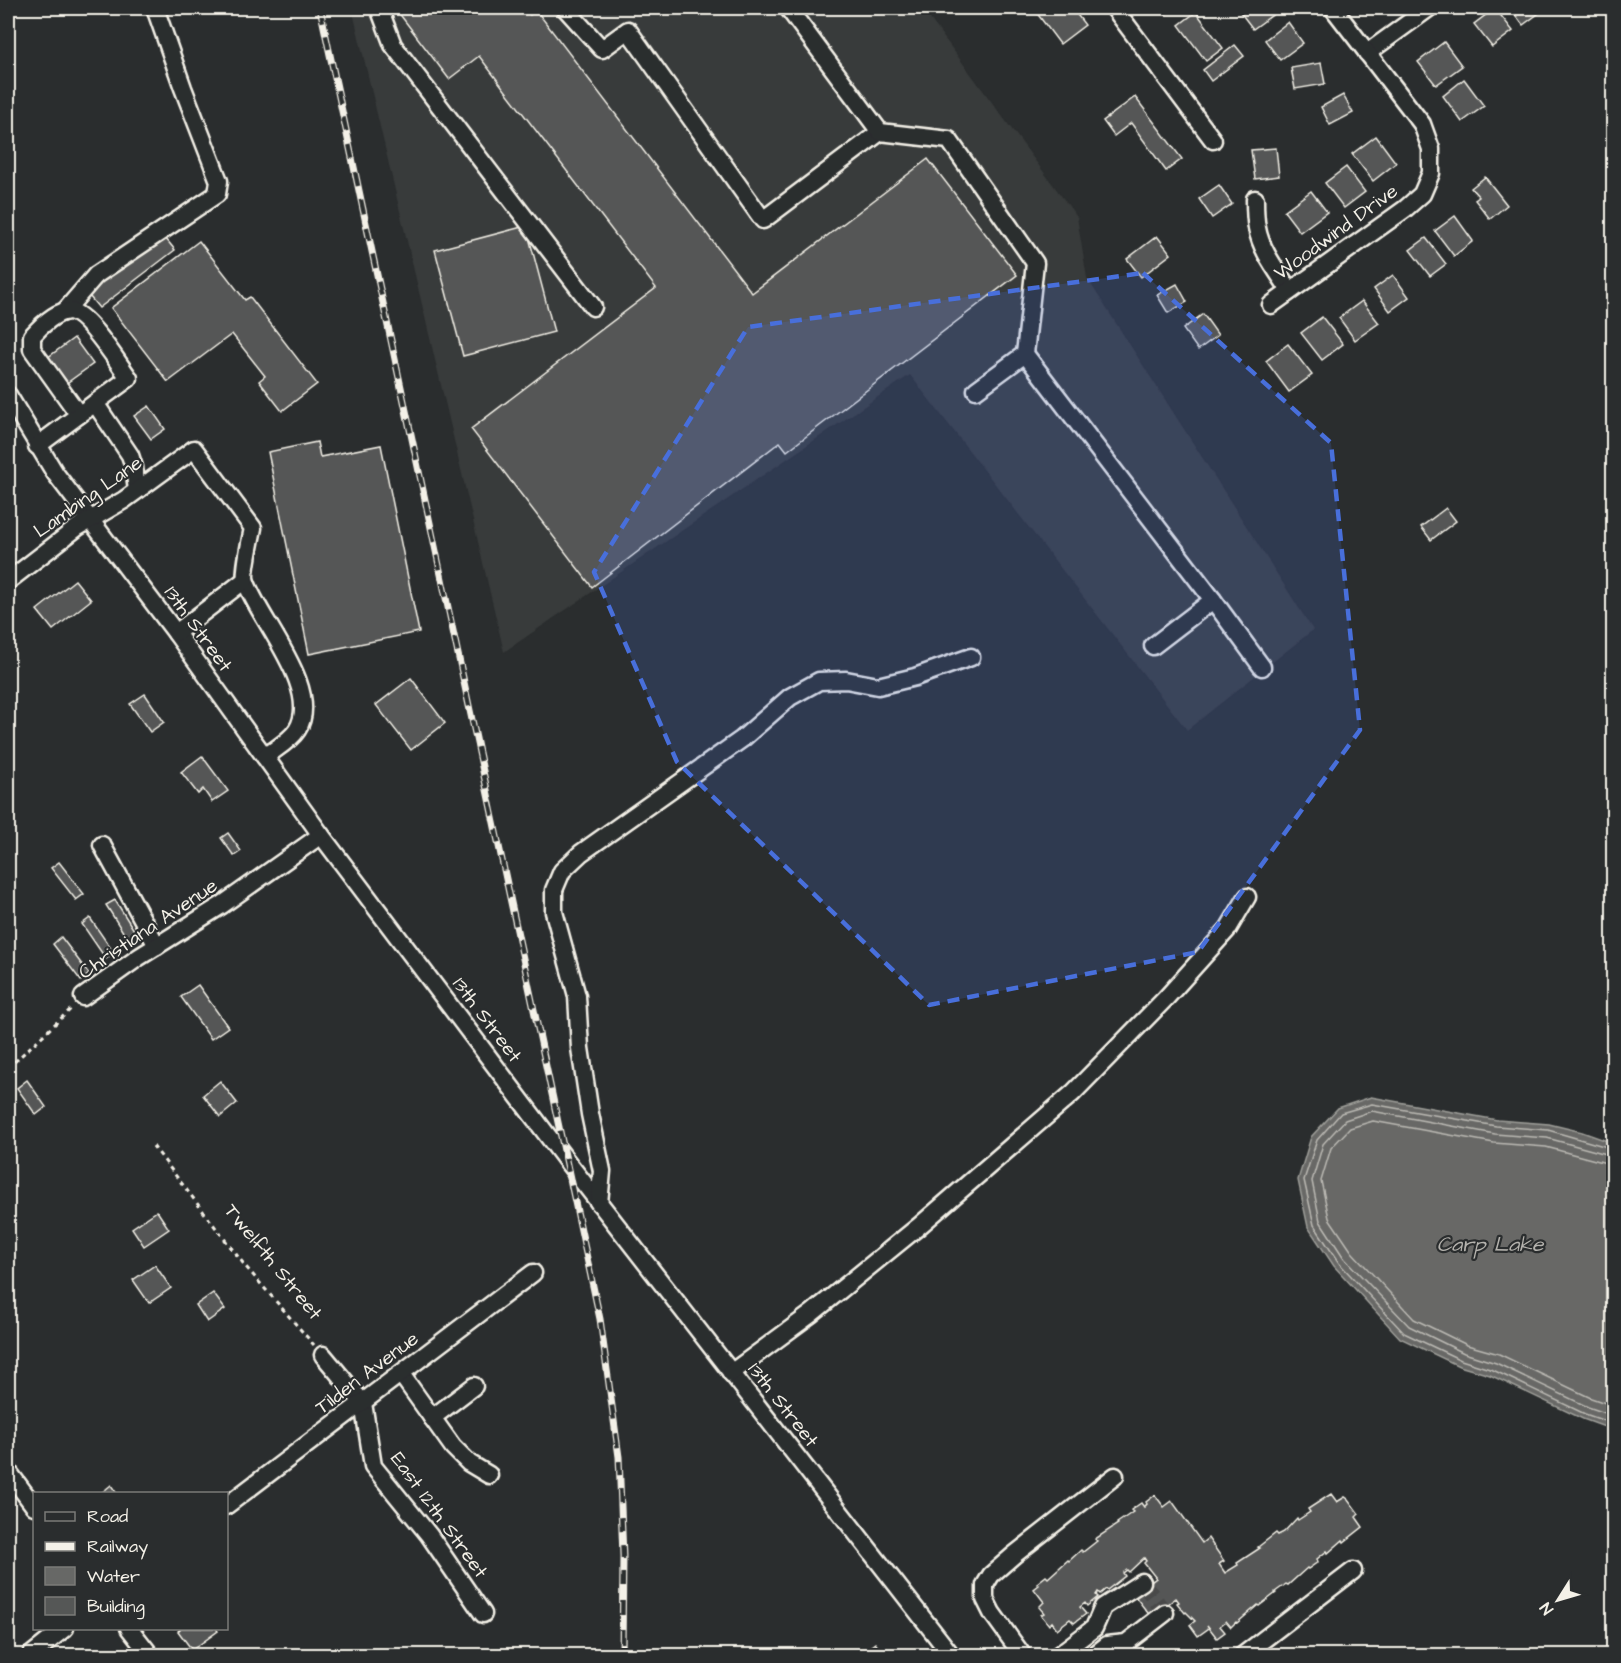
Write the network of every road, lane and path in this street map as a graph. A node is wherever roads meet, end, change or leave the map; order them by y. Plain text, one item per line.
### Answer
1 (155, 8) edge
2 (379, 8) edge
3 (566, 8) edge
4 (788, 8) edge
5 (1114, 8) edge
6 (1333, 8) edge
7 (1429, 8) edge
8 (1367, 53) junction
9 (880, 132) junction
10 (1213, 140) dead end
11 (1255, 199) dead end
12 (1290, 291) junction
13 (1271, 305) dead end
14 (593, 307) dead end
15 (64, 312) junction
16 (1025, 354) junction
17 (976, 390) dead end
18 (8, 395) edge
19 (95, 403) junction
20 (79, 415) junction
21 (37, 446) junction
22 (137, 490) junction
23 (89, 519) junction
24 (8, 580) edge
25 (245, 580) junction
26 (1213, 600) junction
27 (176, 633) junction
28 (1153, 646) dead end
29 (971, 657) dead end
30 (1262, 667) dead end
31 (265, 757) junction
32 (321, 835) junction
33 (102, 844) dead end
34 (1248, 897) dead end
35 (156, 946) junction
36 (83, 997) joint
37 (8, 1068) edge
38 (153, 1146) dead end
39 (599, 1203) junction
40 (533, 1273) dead end
41 (323, 1355) joint
42 (731, 1373) junction
43 (401, 1374) junction
44 (474, 1386) dead end
45 (363, 1403) junction
46 (432, 1418) junction
47 (8, 1471) edge
48 (489, 1475) dead end
49 (1115, 1476) dead end
50 (228, 1504) edge
51 (33, 1505) edge
52 (1353, 1571) dead end
53 (1142, 1581) dead end
54 (1165, 1613) dead end
55 (483, 1614) dead end
56 (1094, 1628) junction
57 (64, 1630) edge
58 (130, 1630) edge
59 (1107, 1645) junction
60 (30, 1656) edge
61 (151, 1656) edge
62 (952, 1656) edge
63 (1023, 1656) edge
64 (1057, 1656) edge
65 (1093, 1656) edge
66 (1242, 1656) edge

1 - 15 street
2 - 14 street
3 - 9 street
4 - 9 street
5 - 10 street
6 - 8 street, Woodwind Drive
7 - 8 street
8 - 12 street, Woodwind Drive
9 - 16 street
11 - 12 street
12 - 13 street, Woodwind Drive
15 - 19 street
15 - 20 street
16 - 17 street
16 - 26 street
18 - 21 street, 13th Street
19 - 20 street
19 - 22 street
20 - 21 street
21 - 23 street, 13th Street
22 - 23 street, Lambing Lane
22 - 25 street, Lambing Lane
23 - 24 street, Lambing Lane
23 - 27 street, 13th Street
25 - 27 street
25 - 31 street
26 - 28 street
26 - 30 street
27 - 31 street, 13th Street
29 - 39 street
31 - 32 street, 13th Street
32 - 35 street, Christiana Avenue
32 - 39 street, 13th Street
33 - 35 street
34 - 42 street
35 - 36 street, Christiana Avenue
36 - 37 path, Christiana Avenue
38 - 41 path, Twelfth Street
39 - 42 street, 13th Street
40 - 43 street, Tilden Avenue
41 - 45 street
42 - 62 street, 13th Street
43 - 45 street, Tilden Avenue
43 - 46 street
44 - 46 street
45 - 50 street, Tilden Avenue
45 - 55 street, East 12th Street
46 - 48 street
47 - 51 street
49 - 63 street
52 - 66 street
53 - 56 street
54 - 59 street
56 - 59 street
56 - 64 street
57 - 60 street
58 - 61 street
59 - 65 street

